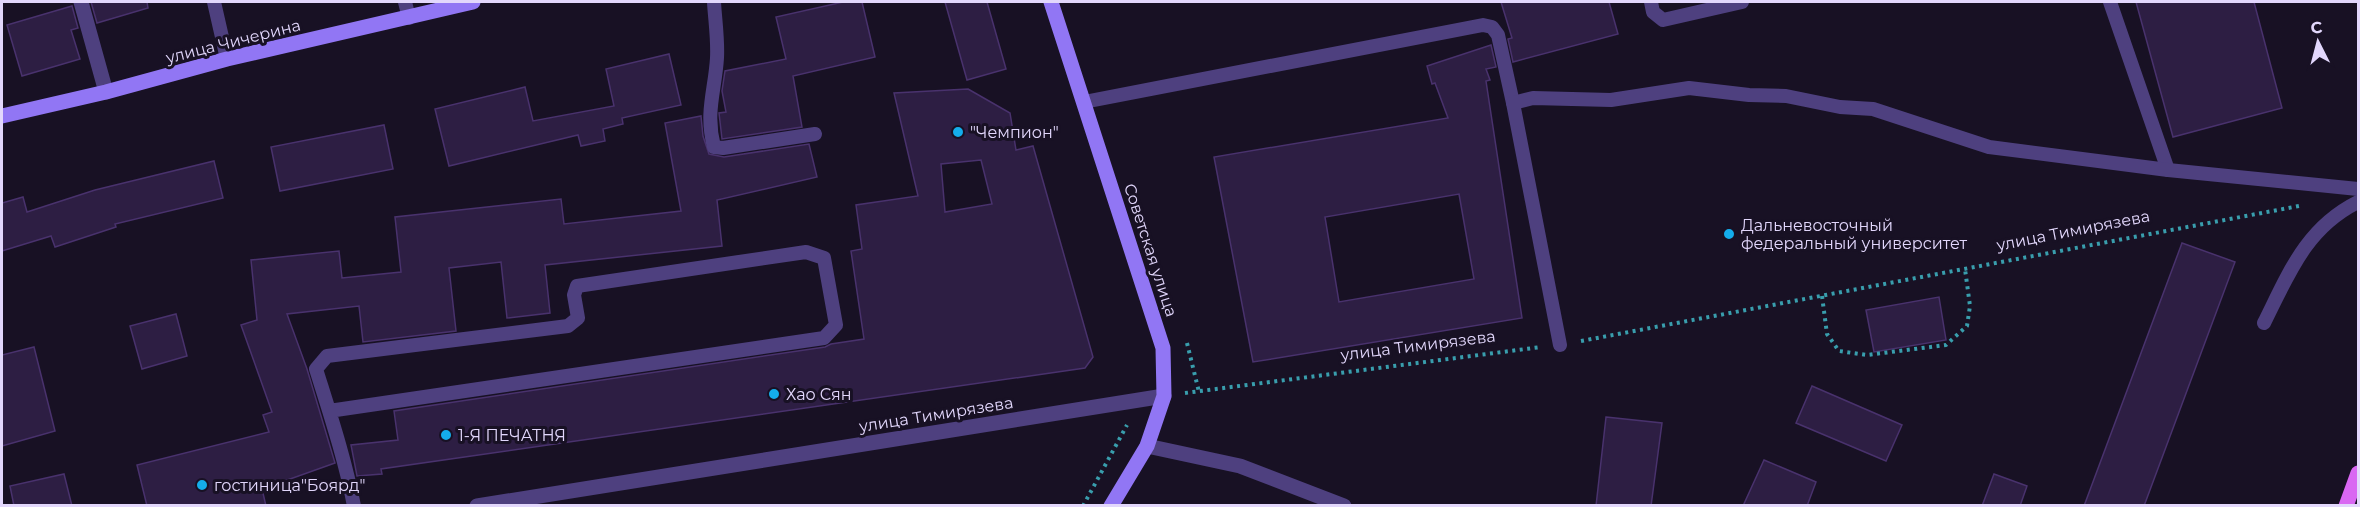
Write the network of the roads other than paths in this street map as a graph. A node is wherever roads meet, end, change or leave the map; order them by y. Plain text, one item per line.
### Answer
1 (81, 2) edge
2 (214, 2) edge
3 (405, 2) edge
4 (473, 2) edge
5 (714, 2) edge
6 (1051, 2) edge
7 (1651, 2) edge
8 (1742, 2) edge
9 (2110, 2) edge
10 (409, 18) junction
11 (226, 59) junction
12 (106, 92) junction
13 (1084, 102) junction
14 (1513, 103) junction
15 (2, 116) edge
16 (815, 134) dead end
17 (2168, 170) junction
18 (2358, 189) edge
19 (2358, 202) edge
20 (2264, 323) dead end
21 (1560, 345) road end
22 (1164, 396) junction
23 (329, 411) junction
24 (1147, 446) junction
25 (2358, 473) edge
26 (354, 506) edge
27 (477, 506) edge
28 (1111, 506) edge
29 (1344, 506) edge
30 (2346, 506) edge

1 - 12 street
2 - 11 lane
3 - 10 lane
4 - 10 main road, улица Чичерина
5 - 16 lane
6 - 13 main road, Советская улица
7 - 8 lane
9 - 17 lane
10 - 11 main road, улица Чичерина
11 - 12 main road, улица Чичерина
12 - 15 main road, улица Чичерина
13 - 14 lane
13 - 22 main road, Советская улица
14 - 17 lane
14 - 21 lane
17 - 18 lane
19 - 20 lane
22 - 24 main road, Советская улица
22 - 27 street, улица Тимирязева
23 - 23 lane
23 - 26 lane
24 - 28 main road, Советская улица
24 - 29 street
25 - 30 main road

